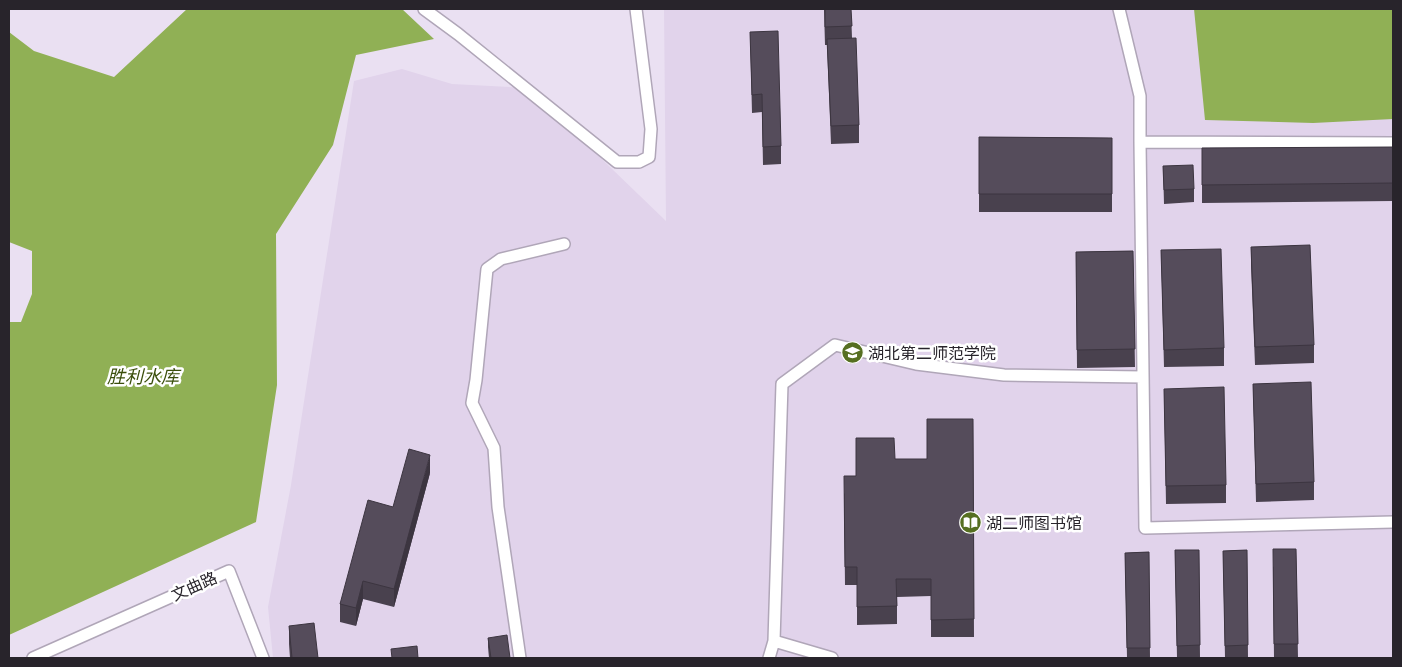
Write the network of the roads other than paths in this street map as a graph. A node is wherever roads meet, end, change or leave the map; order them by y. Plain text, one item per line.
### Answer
1 (424, 9) edge
2 (636, 9) edge
3 (1119, 9) edge
4 (1140, 142) junction
5 (1393, 143) edge
6 (564, 244) dead end
7 (1143, 377) junction
8 (1393, 522) edge
9 (774, 641) junction
10 (33, 658) edge
11 (264, 658) edge
12 (520, 658) edge
13 (769, 658) edge
14 (832, 658) edge

1 - 2 street
3 - 4 street
4 - 5 street
4 - 7 street
6 - 12 street
7 - 8 street
7 - 9 street
9 - 13 street
9 - 14 street
10 - 11 street, 文曲路

